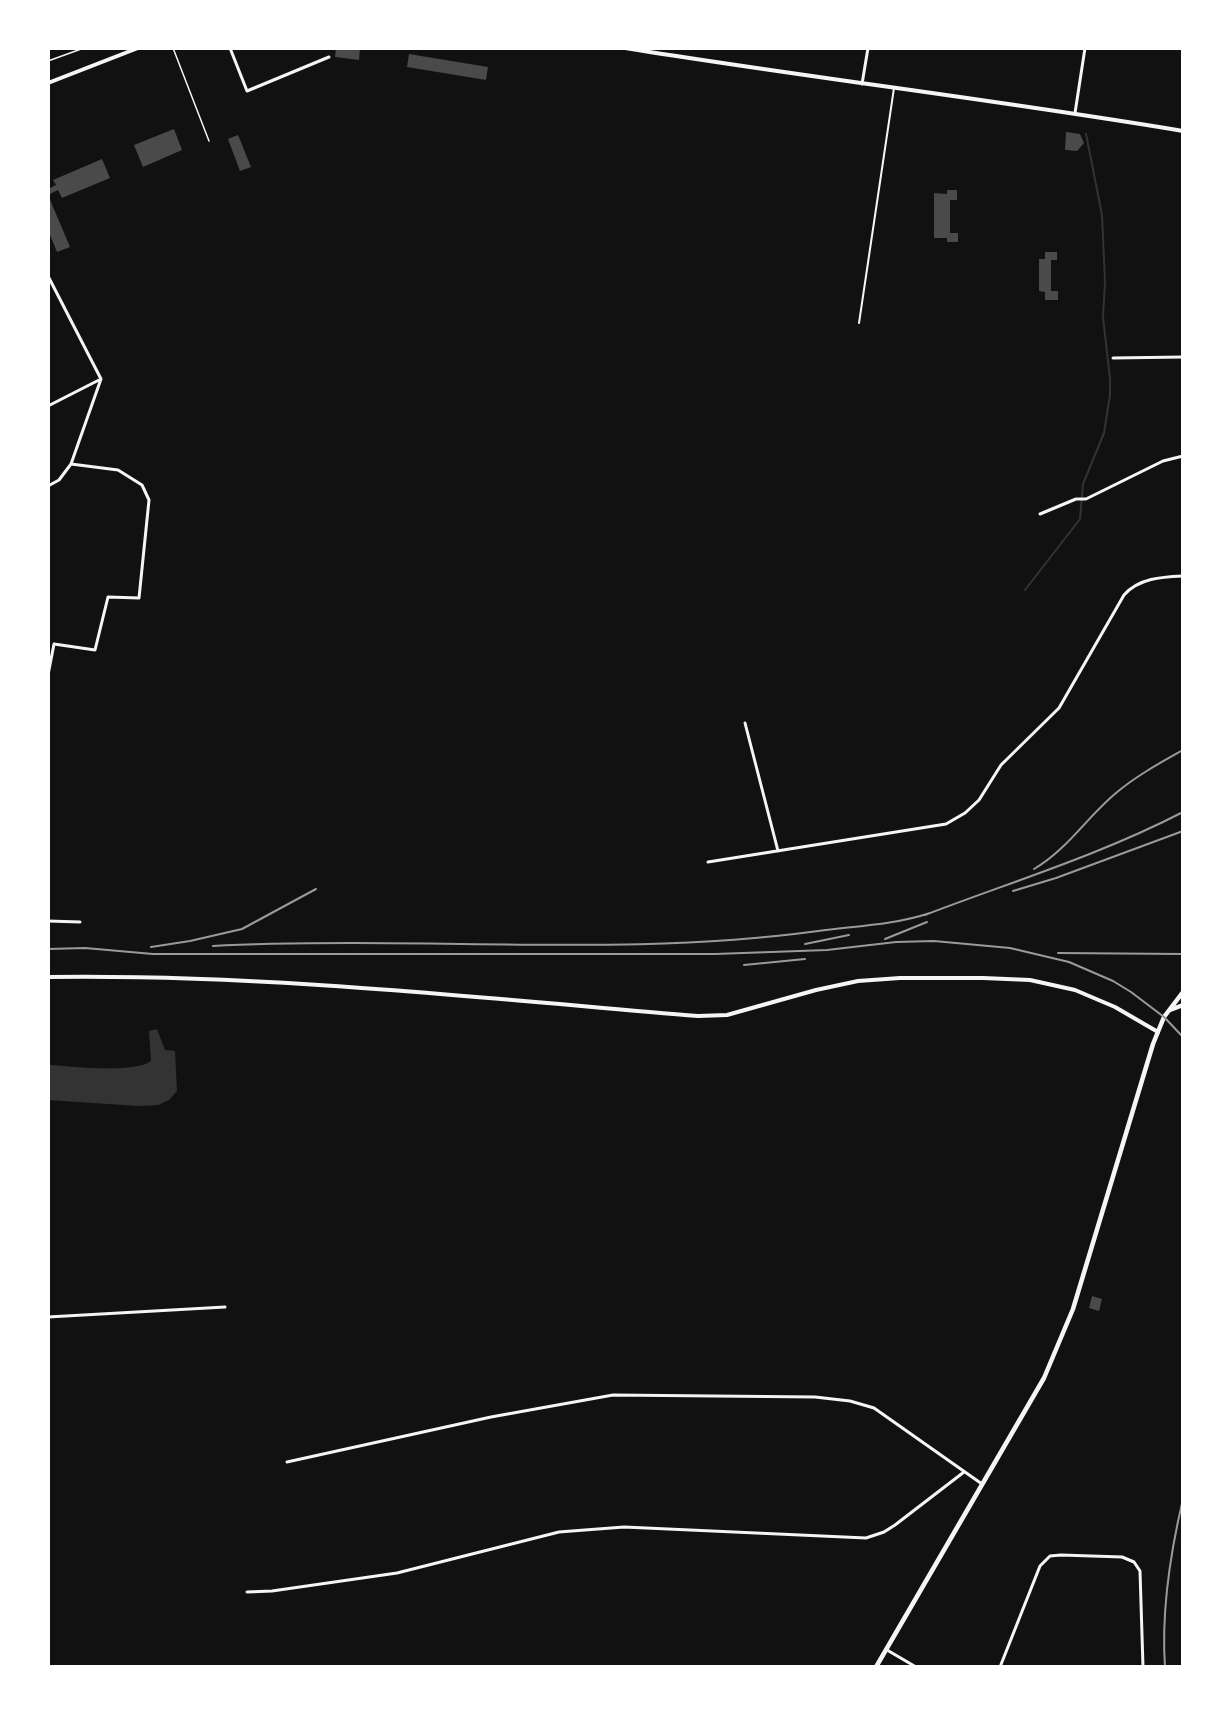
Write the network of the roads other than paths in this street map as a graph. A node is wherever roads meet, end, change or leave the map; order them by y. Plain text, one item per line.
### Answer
1 (138, 48) edge
2 (173, 48) edge
3 (230, 48) edge
4 (625, 48) edge
5 (868, 48) edge
6 (1085, 48) edge
7 (329, 57) dead end
8 (48, 83) edge
9 (862, 84) junction
10 (894, 88) junction
11 (1075, 113) junction
12 (1183, 131) edge
13 (209, 141) dead end
14 (48, 276) edge
15 (859, 323) dead end
16 (1183, 357) edge
17 (1113, 358) dead end
18 (100, 379) junction
19 (48, 406) edge
20 (1183, 456) edge
21 (71, 464) junction
22 (48, 486) edge
23 (1040, 514) dead end
24 (1183, 576) edge
25 (48, 643) edge
26 (54, 644) junction
27 (48, 675) edge
28 (745, 723) dead end
29 (778, 851) junction
30 (708, 862) dead end
31 (48, 921) edge
32 (80, 922) dead end
33 (48, 977) edge
34 (1183, 992) edge
35 (1183, 1005) edge
36 (1170, 1010) junction
37 (1158, 1032) junction
38 (225, 1307) dead end
39 (48, 1317) edge
40 (287, 1462) dead end
41 (964, 1472) junction
42 (983, 1484) junction
43 (247, 1592) dead end
44 (887, 1650) junction
45 (876, 1667) edge
46 (916, 1667) edge
47 (1000, 1667) edge
48 (1143, 1667) edge

1 - 8 street
2 - 13 lane
3 - 7 street
4 - 9 street
5 - 9 street
6 - 11 street
9 - 10 street
10 - 11 street
10 - 15 street
11 - 12 street
14 - 18 street
16 - 17 street
18 - 19 street
18 - 21 street
20 - 23 street
21 - 22 street
21 - 26 street
24 - 29 street
25 - 26 street
26 - 27 street
28 - 29 street
29 - 30 street
31 - 32 street
33 - 37 street
34 - 36 main road
35 - 36 main road
36 - 37 main road
37 - 42 main road
38 - 39 street
40 - 41 street
41 - 42 street
41 - 43 street
42 - 44 main road
44 - 45 main road
44 - 46 street
47 - 48 street

